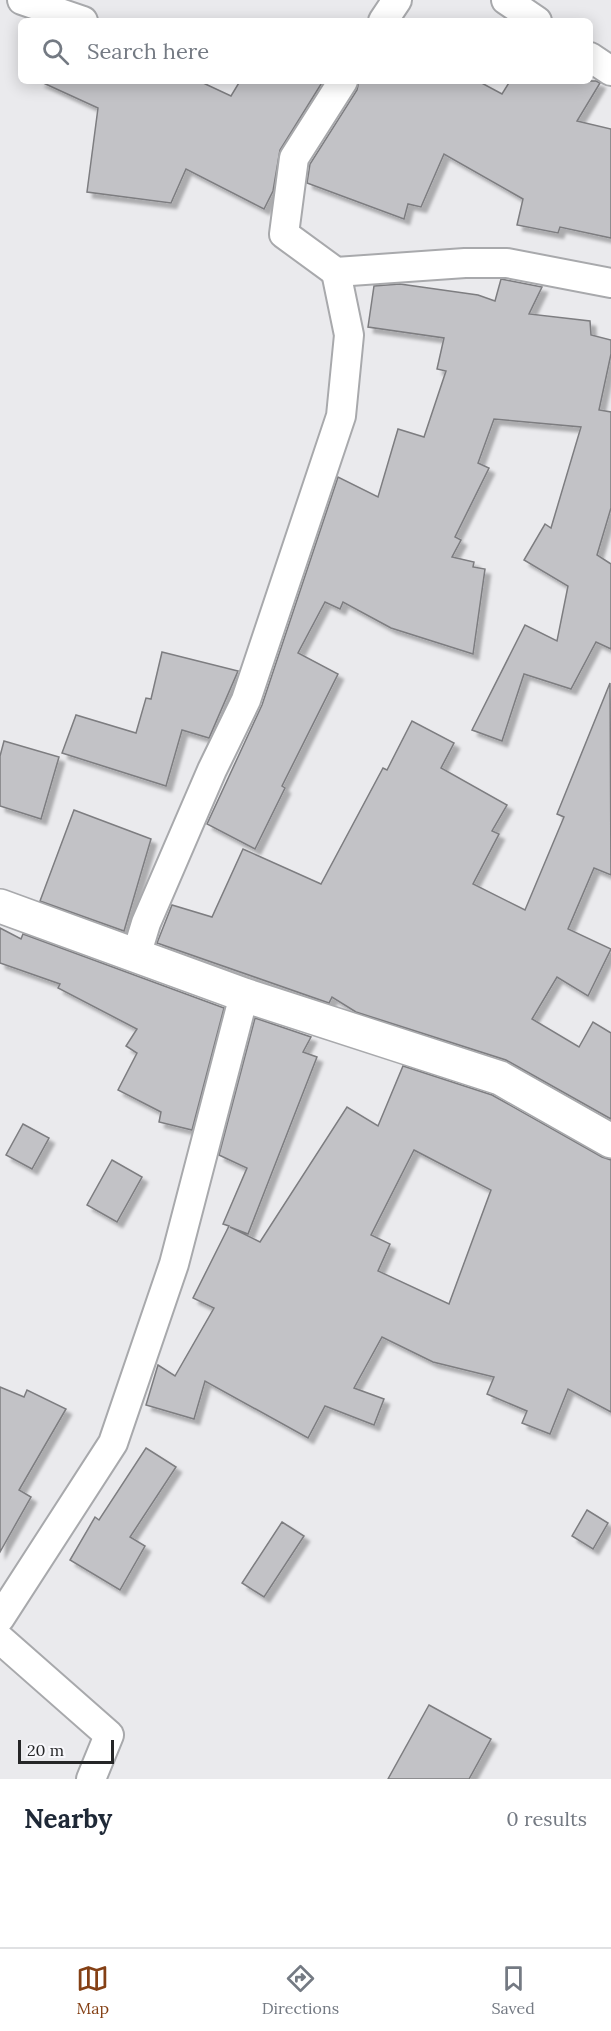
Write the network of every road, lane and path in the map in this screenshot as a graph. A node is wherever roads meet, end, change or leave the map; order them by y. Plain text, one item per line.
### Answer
1 (22, 0) edge
2 (397, 0) edge
3 (506, 0) edge
4 (74, 18) edge
5 (385, 18) edge
6 (533, 18) edge
7 (593, 59) edge
8 (611, 71) edge
9 (341, 84) edge
10 (336, 272) junction
11 (611, 283) edge
12 (0, 906) edge
13 (136, 956) junction
14 (244, 995) junction
15 (611, 1141) edge
16 (0, 1618) edge
17 (0, 1639) edge
18 (91, 1779) edge

1 - 4 street
2 - 5 street
3 - 6 street
7 - 8 street
9 - 10 street
10 - 11 street
10 - 13 street
12 - 13 street
13 - 14 street
14 - 15 street
14 - 16 street
17 - 18 street

